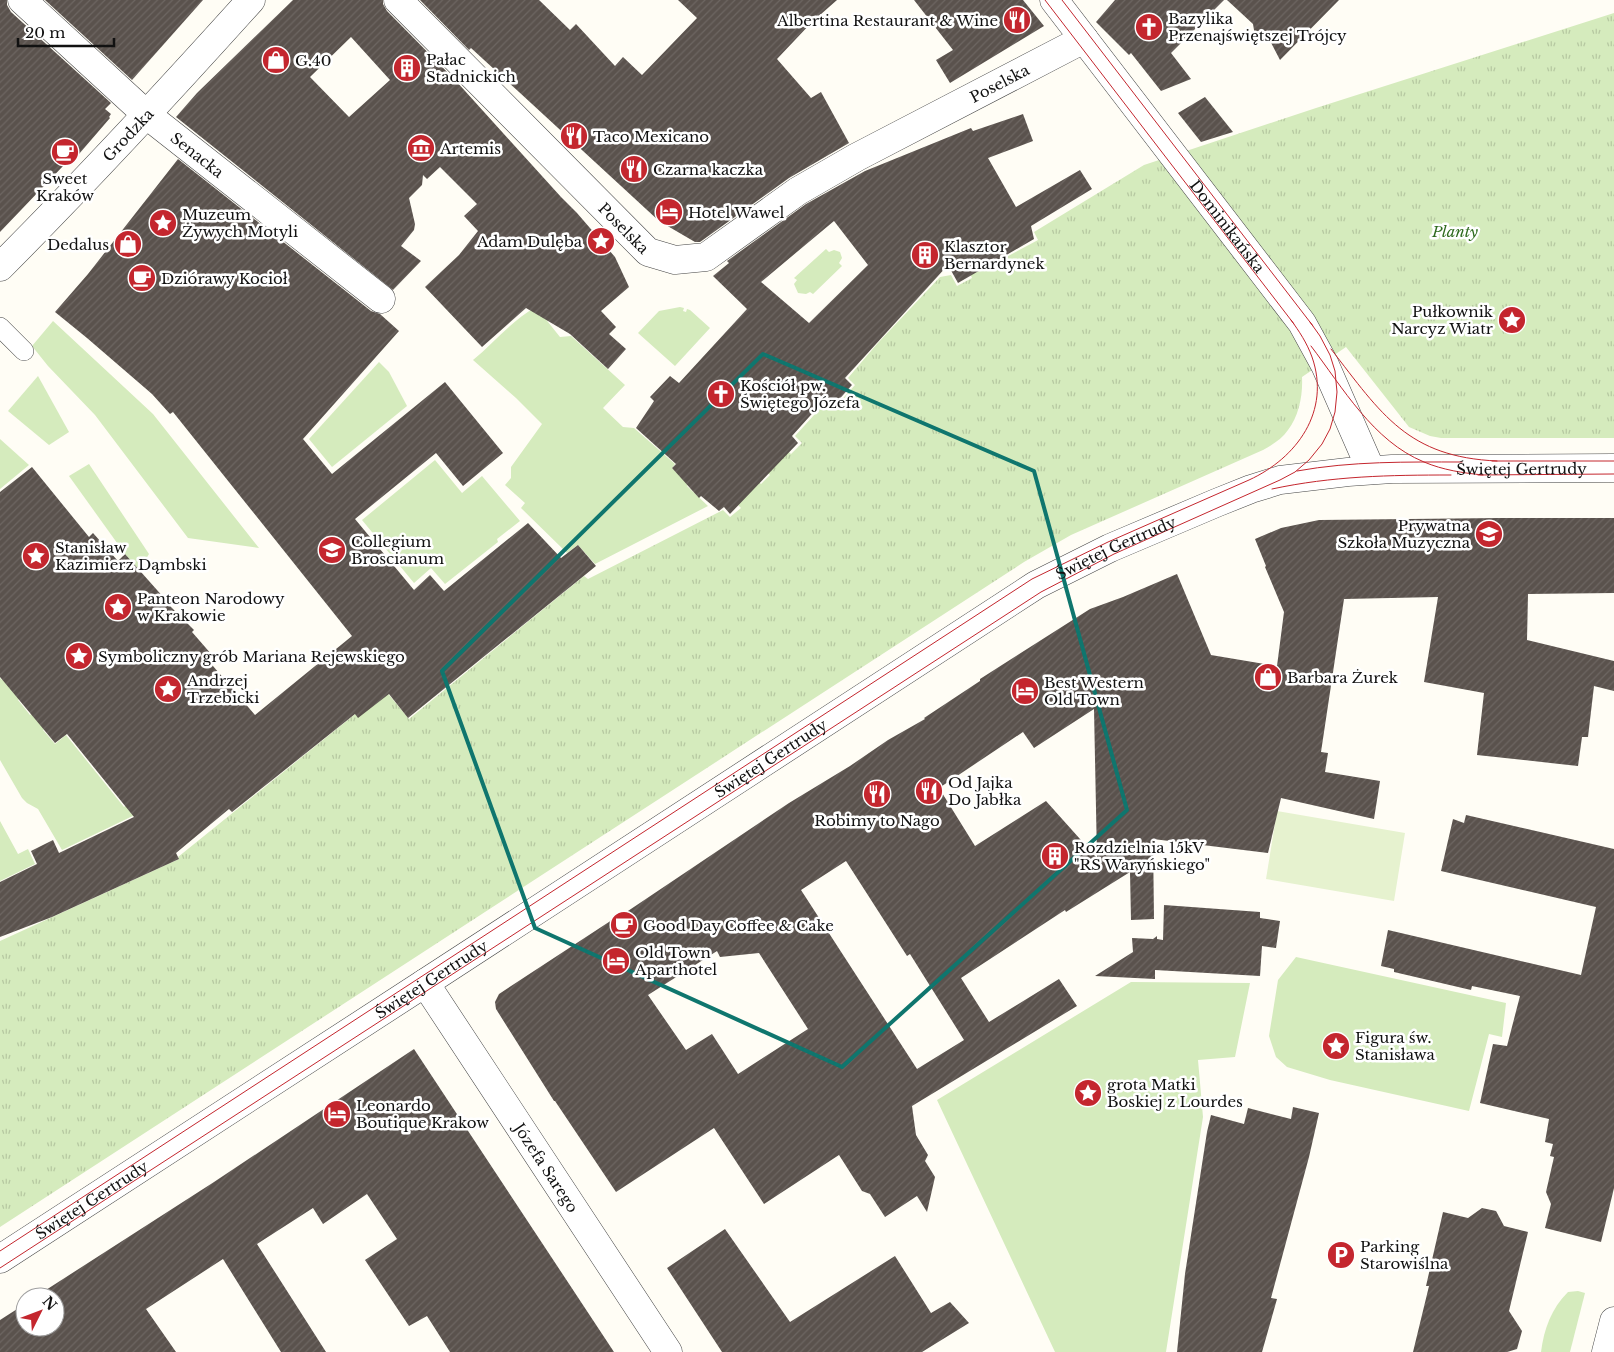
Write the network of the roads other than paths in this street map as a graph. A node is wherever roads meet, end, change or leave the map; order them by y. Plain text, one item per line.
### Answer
1 (22, 0) edge
2 (251, 0) edge
3 (398, 0) edge
4 (1054, 0) edge
5 (1084, 39) junction
6 (147, 115) junction
7 (0, 267) edge
8 (381, 299) dead end
9 (0, 327) edge
10 (24, 352) dead end
11 (1614, 468) edge
12 (1371, 470) junction
13 (426, 983) junction
14 (0, 1259) edge
15 (1614, 1321) edge
16 (668, 1352) edge
17 (1606, 1352) edge

1 - 6 street, Senacka
2 - 6 street, Grodzka
3 - 5 street, Poselska
4 - 5 street, Dominikańska
5 - 12 street, Dominikańska
6 - 7 street, Grodzka
6 - 8 street, Senacka
9 - 10 lane
11 - 12 street, Świętej Gertrudy
12 - 13 street, Świętej Gertrudy
13 - 14 street, Świętej Gertrudy
13 - 16 street, Józefa Sarego
15 - 17 street

